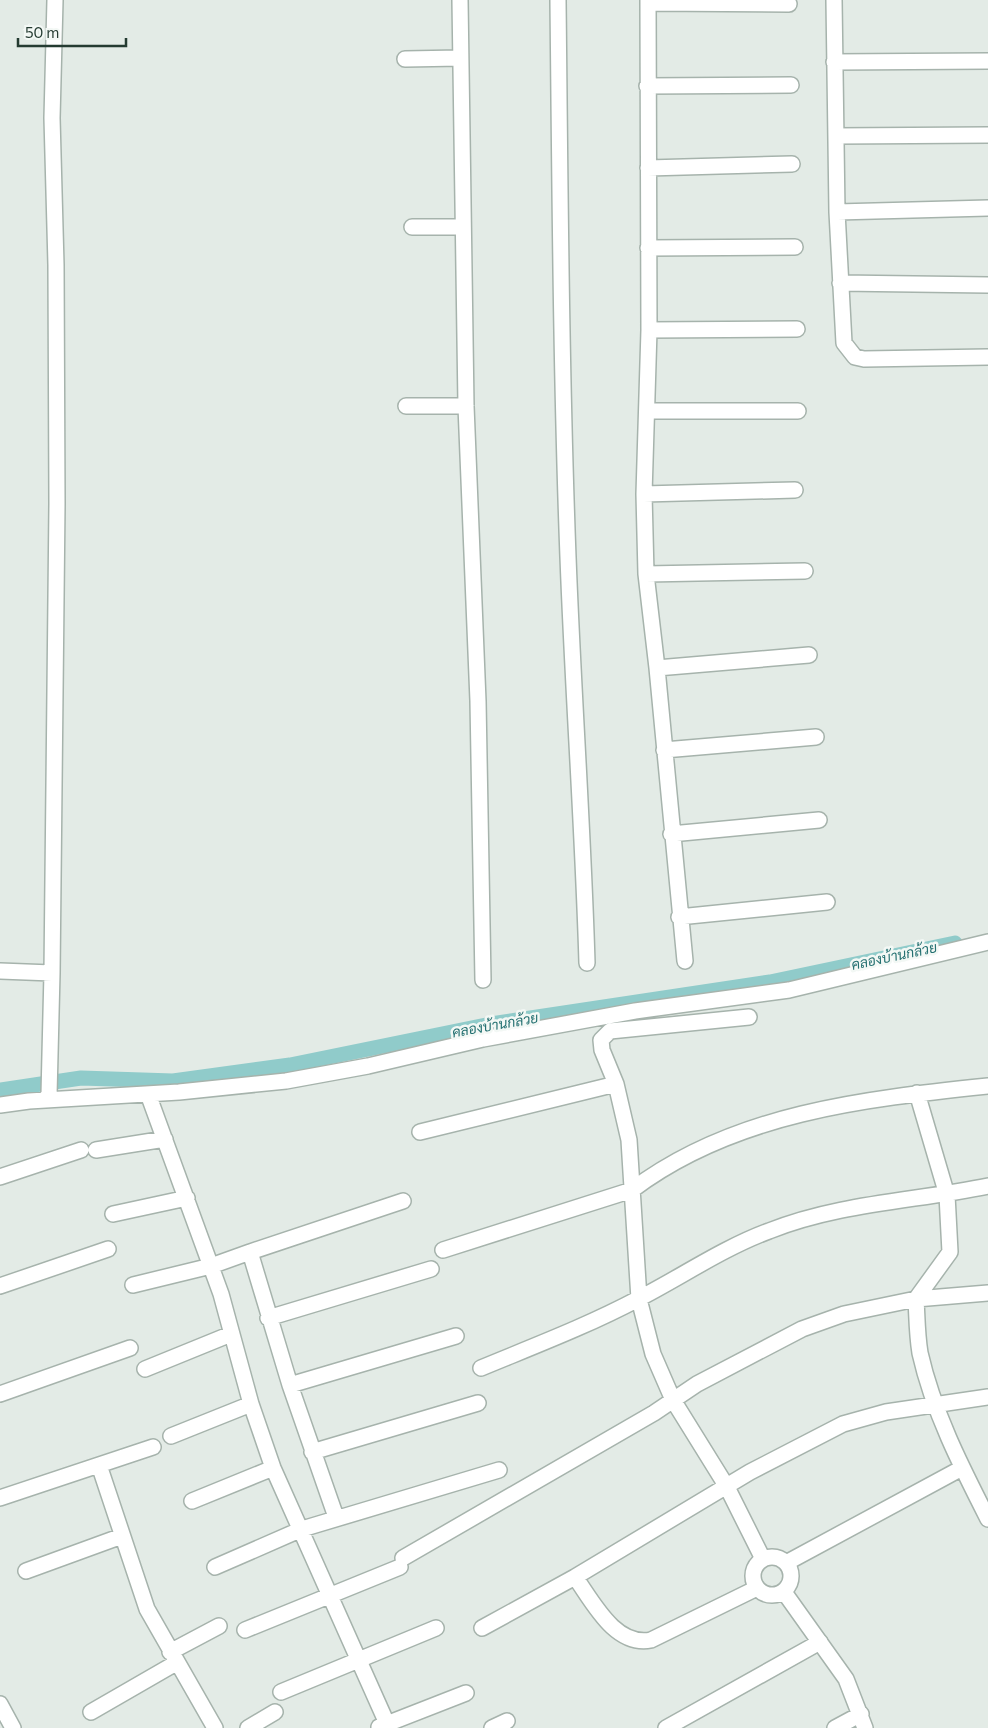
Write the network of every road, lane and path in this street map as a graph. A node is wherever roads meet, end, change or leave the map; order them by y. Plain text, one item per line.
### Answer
1 (55, 0) edge
2 (460, 0) edge
3 (558, 0) edge
4 (834, 0) edge
5 (648, 2) edge
6 (789, 4) dead end
7 (460, 58) junction
8 (404, 60) dead end
9 (988, 61) edge
10 (834, 62) junction
11 (791, 85) dead end
12 (647, 86) junction
13 (988, 135) edge
14 (836, 136) junction
15 (792, 164) dead end
16 (648, 168) junction
17 (988, 208) edge
18 (837, 212) junction
19 (412, 227) dead end
20 (463, 227) junction
21 (795, 247) dead end
22 (648, 248) junction
23 (840, 283) junction
24 (988, 285) edge
25 (798, 329) dead end
26 (649, 330) junction
27 (988, 357) edge
28 (406, 406) dead end
29 (466, 406) junction
30 (647, 411) junction
31 (798, 411) dead end
32 (795, 490) dead end
33 (644, 494) junction
34 (805, 571) dead end
35 (646, 574) junction
36 (809, 655) dead end
37 (657, 668) junction
38 (816, 737) dead end
39 (664, 750) junction
40 (819, 820) dead end
41 (671, 834) junction
42 (827, 902) dead end
43 (679, 917) junction
44 (988, 942) edge
45 (685, 961) dead end
46 (587, 963) dead end
47 (0, 971) edge
48 (52, 973) junction
49 (483, 980) dead end
50 (749, 1016) dead end
51 (616, 1084) junction
52 (988, 1086) edge
53 (917, 1093) junction
54 (148, 1094) junction
55 (46, 1097) junction
56 (0, 1105) edge
57 (420, 1132) dead end
58 (165, 1139) junction
59 (0, 1177) edge
60 (988, 1186) edge
61 (632, 1190) junction
62 (947, 1195) junction
63 (187, 1198) junction
64 (403, 1201) dead end
65 (113, 1214) dead end
66 (108, 1249) dead end
67 (443, 1250) dead end
68 (250, 1252) junction
69 (211, 1266) junction
70 (431, 1269) dead end
71 (133, 1285) dead end
72 (0, 1286) edge
73 (988, 1292) edge
74 (639, 1299) junction
75 (916, 1299) junction
76 (268, 1318) junction
77 (231, 1334) junction
78 (456, 1336) dead end
79 (130, 1348) dead end
80 (481, 1368) dead end
81 (145, 1369) dead end
82 (290, 1385) junction
83 (0, 1394) edge
84 (988, 1398) edge
85 (673, 1400) junction
86 (478, 1403) dead end
87 (935, 1403) junction
88 (251, 1404) junction
89 (171, 1436) dead end
90 (154, 1447) dead end
91 (312, 1452) junction
92 (100, 1465) junction
93 (273, 1468) junction
94 (962, 1468) junction
95 (499, 1470) dead end
96 (727, 1487) junction
97 (0, 1498) edge
98 (192, 1501) dead end
99 (336, 1517) junction
100 (988, 1519) edge
101 (302, 1529) junction
102 (122, 1536) junction
103 (763, 1559) junction
104 (786, 1563) junction
105 (215, 1567) dead end
106 (26, 1570) dead end
107 (575, 1577) junction
108 (757, 1588) junction
109 (784, 1592) junction
110 (331, 1595) junction
111 (219, 1626) dead end
112 (436, 1628) dead end
113 (482, 1628) dead end
114 (245, 1630) dead end
115 (820, 1642) junction
116 (173, 1658) junction
117 (358, 1660) junction
118 (281, 1692) dead end
119 (466, 1692) dead end
120 (0, 1704) edge
121 (91, 1712) dead end
122 (275, 1712) dead end
123 (507, 1721) dead end
124 (863, 1721) edge
125 (385, 1727) edge
126 (13, 1728) edge
127 (215, 1728) edge
128 (248, 1728) edge
129 (492, 1728) edge
130 (666, 1728) edge
131 (835, 1728) edge

1 - 48 street
2 - 7 street
3 - 46 street
4 - 10 street
5 - 6 street
5 - 12 street
7 - 8 street
7 - 20 street
9 - 10 street
10 - 14 street
11 - 12 street
12 - 16 street
13 - 14 street
14 - 18 street
15 - 16 street
16 - 22 street
17 - 18 street
18 - 23 street
19 - 20 street
20 - 29 street
21 - 22 street
22 - 26 street
23 - 24 street
23 - 27 street
25 - 26 street
26 - 30 street
28 - 29 street
29 - 49 street
30 - 31 street
30 - 33 street
32 - 33 street
33 - 35 street
34 - 35 street
35 - 37 street
36 - 37 street
37 - 39 street
38 - 39 street
39 - 41 street
40 - 41 street
41 - 43 street
42 - 43 street
43 - 45 street
44 - 54 street
47 - 48 street
48 - 55 street
50 - 51 street
51 - 57 street
51 - 61 street
52 - 53 street
53 - 61 street
53 - 62 street
54 - 55 street
54 - 58 street
55 - 56 street
58 - 59 street
58 - 63 street
60 - 62 street
61 - 67 street
61 - 74 street
62 - 74 street
62 - 75 street
63 - 65 street
63 - 69 street
64 - 68 street
66 - 72 street
68 - 69 street
68 - 76 street
69 - 71 street
69 - 77 street
70 - 76 street
73 - 75 street
74 - 80 street
74 - 85 street
75 - 85 street
75 - 87 street
76 - 82 street
77 - 81 street
77 - 88 street
78 - 82 street
79 - 83 street
82 - 91 street
84 - 87 street
85 - 96 street
85 - 110 street
86 - 91 street
87 - 94 street
87 - 96 street
88 - 89 street
88 - 93 street
90 - 92 street
91 - 99 street
92 - 97 street
92 - 102 street
93 - 98 street
93 - 101 street
94 - 100 street
94 - 104 street
95 - 99 street
96 - 103 street
96 - 107 street
99 - 101 street
101 - 105 street
101 - 110 street
102 - 106 street
102 - 116 street
103 - 104 street
103 - 108 street
104 - 109 street
107 - 108 street
107 - 113 street
108 - 109 street
109 - 115 street
110 - 114 street
110 - 117 street
111 - 116 street
112 - 117 street
115 - 124 street
115 - 130 street
116 - 121 street
116 - 127 street
117 - 118 street
117 - 125 street
119 - 125 street
120 - 126 street
122 - 128 street
123 - 129 street
124 - 131 street

